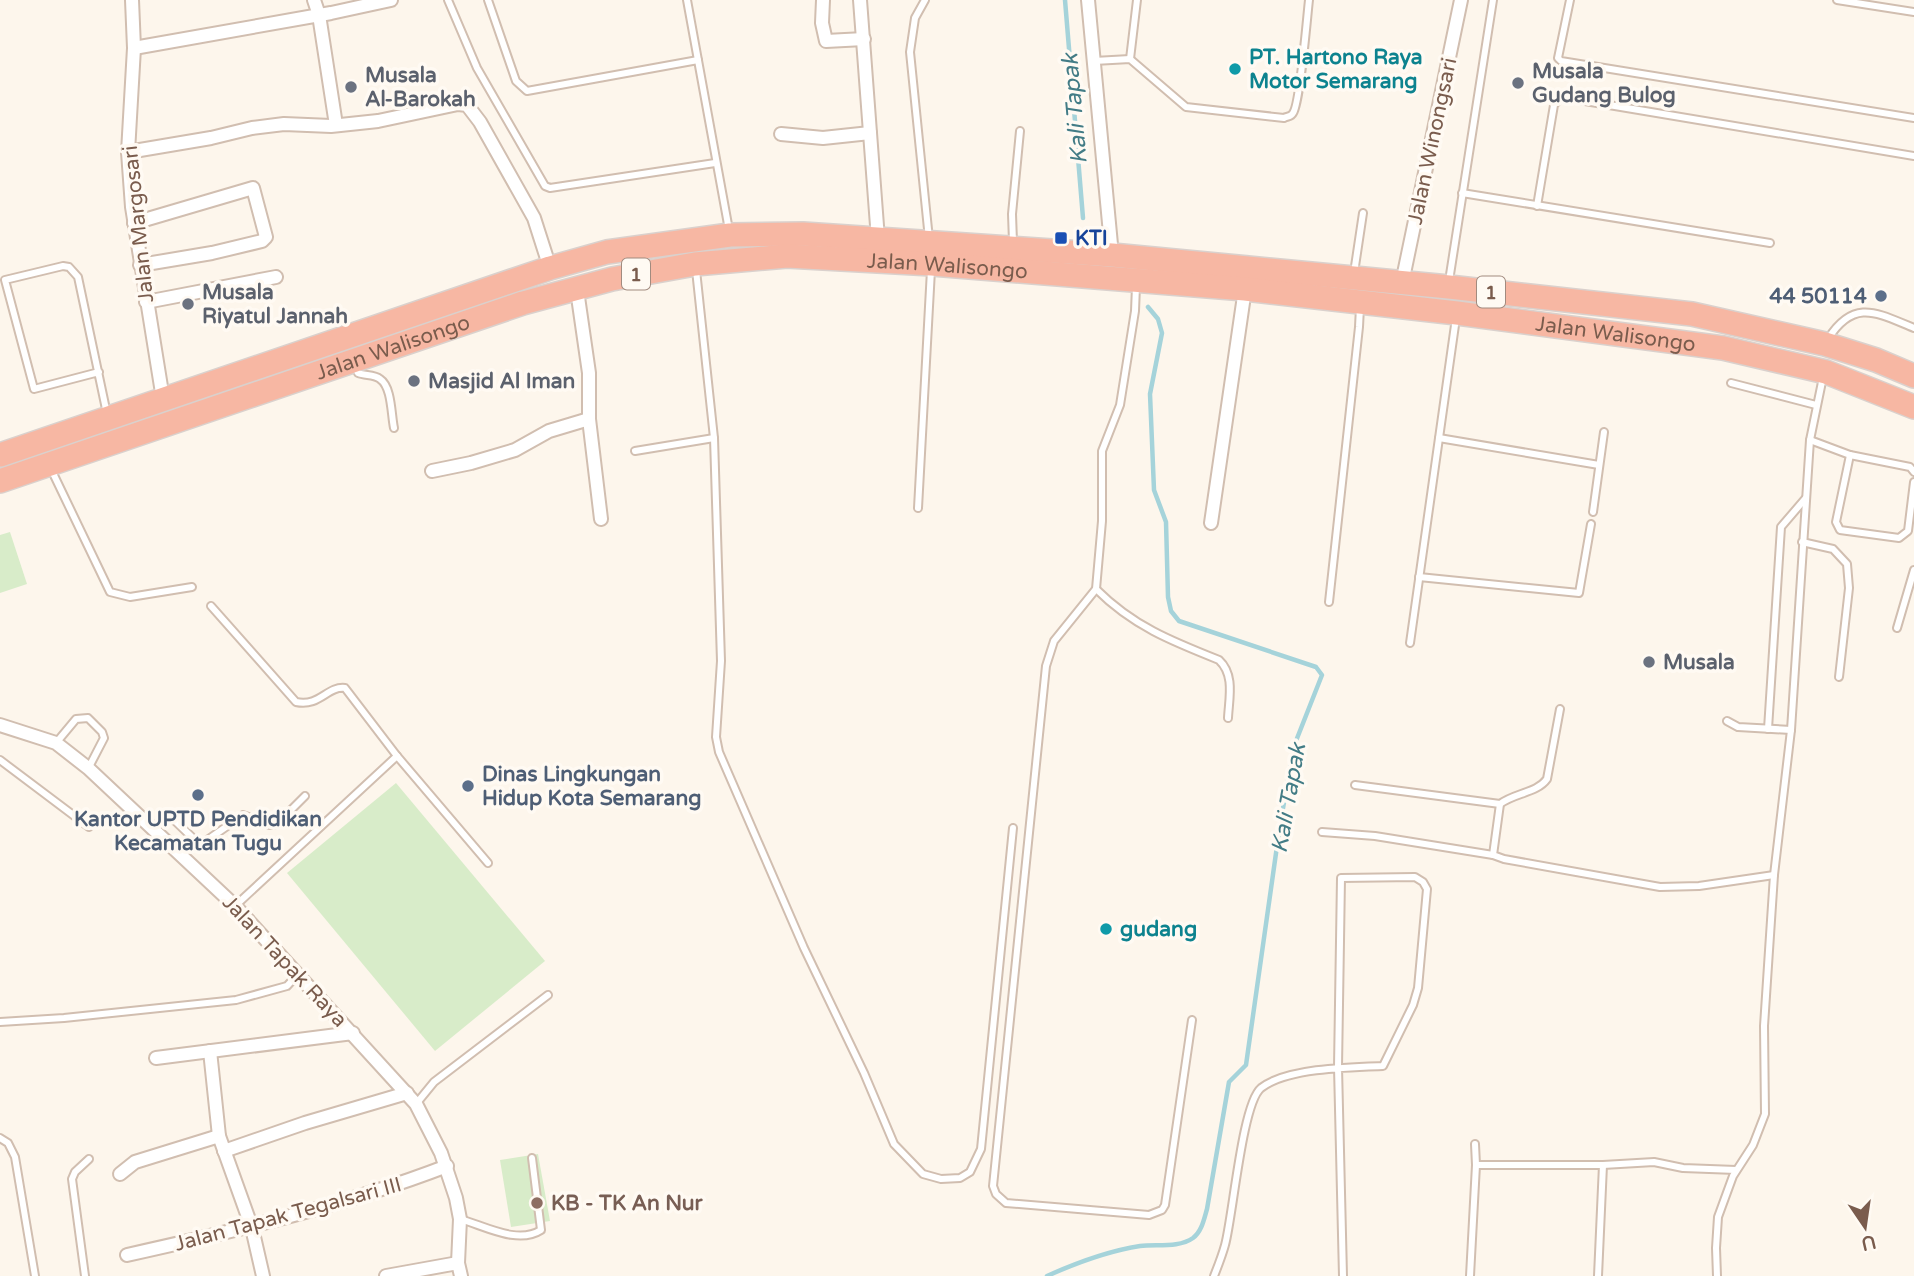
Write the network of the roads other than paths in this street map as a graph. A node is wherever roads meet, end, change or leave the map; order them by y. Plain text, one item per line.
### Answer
1 (132, 0) edge
2 (314, 0) edge
3 (391, 0) edge
4 (449, 0) edge
5 (488, 0) edge
6 (687, 0) edge
7 (823, 0) edge
8 (860, 0) edge
9 (925, 0) edge
10 (1088, 0) edge
11 (1138, 0) edge
12 (1308, 0) edge
13 (1461, 0) edge
14 (1493, 0) edge
15 (1570, 0) edge
16 (1837, 0) edge
17 (1914, 12) edge
18 (319, 15) junction
19 (864, 39) junction
20 (134, 48) junction
21 (1130, 59) junction
22 (698, 60) junction
23 (1093, 61) junction
24 (1914, 118) edge
25 (336, 125) junction
26 (1020, 131) dead end
27 (870, 133) junction
28 (780, 134) dead end
29 (128, 152) junction
30 (1914, 156) edge
31 (715, 163) junction
32 (1462, 193) junction
33 (1538, 206) junction
34 (1363, 213) dead end
35 (134, 223) junction
36 (730, 235) junction
37 (878, 239) junction
38 (1770, 243) dead end
39 (1013, 247) junction
40 (931, 253) junction
41 (1112, 255) junction
42 (695, 264) junction
43 (140, 265) junction
44 (550, 268) junction
45 (276, 277) dead end
46 (1353, 278) junction
47 (1136, 281) junction
48 (1402, 283) junction
49 (1449, 287) junction
50 (577, 289) junction
51 (1245, 289) junction
52 (146, 302) junction
53 (1360, 302) junction
54 (1457, 313) junction
55 (1914, 328) edge
56 (1825, 344) junction
57 (353, 361) junction
58 (99, 372) junction
59 (1826, 372) junction
60 (1914, 376) edge
61 (1731, 383) dead end
62 (163, 399) junction
63 (1816, 405) junction
64 (1914, 407) edge
65 (108, 417) junction
66 (589, 419) junction
67 (394, 428) dead end
68 (1604, 432) dead end
69 (714, 438) junction
70 (1439, 438) junction
71 (1810, 440) junction
72 (635, 451) dead end
73 (0, 455) edge
74 (1850, 455) junction
75 (50, 464) junction
76 (1599, 465) junction
77 (432, 471) dead end
78 (1914, 472) edge
79 (0, 481) edge
80 (1914, 482) edge
81 (1805, 499) junction
82 (918, 508) dead end
83 (1592, 512) dead end
84 (601, 519) dead end
85 (1211, 523) dead end
86 (1591, 524) dead end
87 (1802, 542) junction
88 (1914, 570) edge
89 (1419, 576) junction
90 (192, 587) dead end
91 (1096, 589) junction
92 (1329, 602) dead end
93 (211, 606) dead end
94 (1897, 628) dead end
95 (1410, 643) dead end
96 (1839, 677) dead end
97 (1560, 709) dead end
98 (1228, 718) dead end
99 (1727, 720) dead end
100 (0, 725) edge
101 (1768, 729) junction
102 (1791, 730) junction
103 (56, 743) junction
104 (397, 756) junction
105 (0, 760) edge
106 (88, 768) junction
107 (1355, 785) dead end
108 (305, 796) dead end
109 (1500, 804) junction
110 (89, 827) dead end
111 (154, 828) junction
112 (1013, 828) dead end
113 (1322, 832) dead end
114 (1493, 855) junction
115 (488, 863) dead end
116 (1774, 875) junction
117 (235, 906) junction
118 (298, 974) junction
119 (548, 995) dead end
120 (1192, 1020) dead end
121 (0, 1022) edge
122 (353, 1033) junction
123 (210, 1051) junction
124 (156, 1058) dead end
125 (1338, 1067) junction
126 (407, 1093) junction
127 (416, 1104) junction
128 (219, 1136) junction
129 (0, 1138) edge
130 (1475, 1144) dead end
131 (224, 1152) junction
132 (532, 1158) dead end
133 (89, 1159) dead end
134 (1476, 1165) junction
135 (1603, 1165) junction
136 (447, 1166) junction
137 (1736, 1170) junction
138 (120, 1174) dead end
139 (460, 1219) junction
140 (252, 1228) junction
141 (127, 1255) dead end
142 (459, 1270) edge
143 (35, 1276) edge
144 (85, 1276) edge
145 (263, 1276) edge
146 (386, 1276) edge
147 (1214, 1276) edge
148 (1343, 1276) edge
149 (1470, 1276) edge
150 (1598, 1276) edge
151 (1717, 1276) edge

1 - 20 street, Jalan Margosari
2 - 18 street
3 - 18 street
4 - 31 lane
5 - 22 lane
6 - 22 lane
7 - 19 street
8 - 19 street
9 - 40 lane
10 - 23 street
11 - 21 lane
12 - 21 lane
13 - 48 street, Jalan Winongsari
14 - 32 lane
15 - 24 lane
16 - 17 lane
18 - 20 street
18 - 25 street
19 - 27 street
20 - 29 street, Jalan Margosari
21 - 23 lane
22 - 31 lane
23 - 41 street
25 - 29 street
25 - 44 street
26 - 39 lane
27 - 28 street
27 - 37 street
29 - 35 street, Jalan Margosari
30 - 33 lane
31 - 36 lane
32 - 33 lane
32 - 49 lane
33 - 38 lane
34 - 46 lane
35 - 43 street, Jalan Margosari
35 - 43 street
36 - 37 highway, Jalan Walisongo / 1
36 - 44 highway, Jalan Walisongo / 1
37 - 40 highway, Jalan Walisongo / 1
39 - 40 highway, Jalan Walisongo / 1
39 - 41 highway, Jalan Walisongo / 1
40 - 42 highway, Jalan Walisongo / 1
40 - 47 highway, Jalan Walisongo / 1
40 - 82 lane
41 - 46 highway, Jalan Walisongo / 1
42 - 50 highway, Jalan Walisongo / 1
42 - 69 lane
43 - 52 street, Jalan Margosari
44 - 62 highway, Jalan Walisongo / 1
45 - 52 street
46 - 48 highway, Jalan Walisongo / 1
47 - 51 highway, Jalan Walisongo / 1
47 - 91 lane
48 - 49 highway, Jalan Walisongo / 1
49 - 56 highway, Jalan Walisongo / 1
50 - 57 highway, Jalan Walisongo / 1
50 - 66 street
51 - 53 highway, Jalan Walisongo / 1
51 - 85 street
52 - 62 street, Jalan Margosari
53 - 54 highway, Jalan Walisongo / 1
53 - 92 lane
54 - 59 highway, Jalan Walisongo / 1
54 - 70 lane
55 - 56 lane
56 - 60 highway, Jalan Walisongo / 1
57 - 67 lane
57 - 75 highway, Jalan Walisongo / 1
58 - 58 lane
58 - 65 lane
59 - 63 lane
59 - 64 highway, Jalan Walisongo / 1
61 - 63 lane
62 - 65 highway, Jalan Walisongo / 1
63 - 71 lane
65 - 73 highway, Jalan Walisongo / 1
66 - 77 street
66 - 84 street
68 - 76 lane
69 - 72 lane
69 - 112 lane
70 - 76 lane
70 - 89 lane
71 - 74 lane
71 - 81 lane
74 - 78 lane
74 - 80 lane
75 - 79 highway, Jalan Walisongo / 1
75 - 90 lane
76 - 83 lane
81 - 87 lane
81 - 101 lane
86 - 89 lane
87 - 96 lane
87 - 102 lane
88 - 94 lane
89 - 95 lane
91 - 98 lane
91 - 120 lane
93 - 104 lane
97 - 109 lane
99 - 101 lane
100 - 103 street, Jalan Tapak Raya
101 - 102 lane
102 - 116 lane
103 - 106 street, Jalan Tapak Raya
103 - 106 lane
104 - 115 lane
104 - 117 lane
105 - 110 lane
106 - 111 street, Jalan Tapak Raya
107 - 109 lane
108 - 111 lane
109 - 114 lane
111 - 117 street, Jalan Tapak Raya
113 - 114 lane
114 - 116 lane
116 - 137 lane
117 - 118 street, Jalan Tapak Raya
118 - 121 lane
118 - 122 street, Jalan Tapak Raya
119 - 127 lane
122 - 123 street
122 - 126 street, Jalan Tapak Raya
123 - 124 street
123 - 128 street
125 - 125 lane
125 - 147 lane
125 - 148 lane
126 - 127 street, Jalan Tapak Raya
126 - 131 street
127 - 136 street, Jalan Tapak Raya
128 - 131 street
128 - 138 street
129 - 143 lane
130 - 134 lane
131 - 140 street
132 - 139 lane
133 - 144 lane
134 - 135 lane
134 - 149 lane
135 - 137 lane
135 - 150 lane
136 - 139 street, Jalan Tapak Raya
136 - 140 street, Jalan Tapak Tegalsari III
137 - 151 lane
139 - 142 street, Jalan Tapak Raya
140 - 141 street, Jalan Tapak Tegalsari III
140 - 145 street
142 - 146 street

